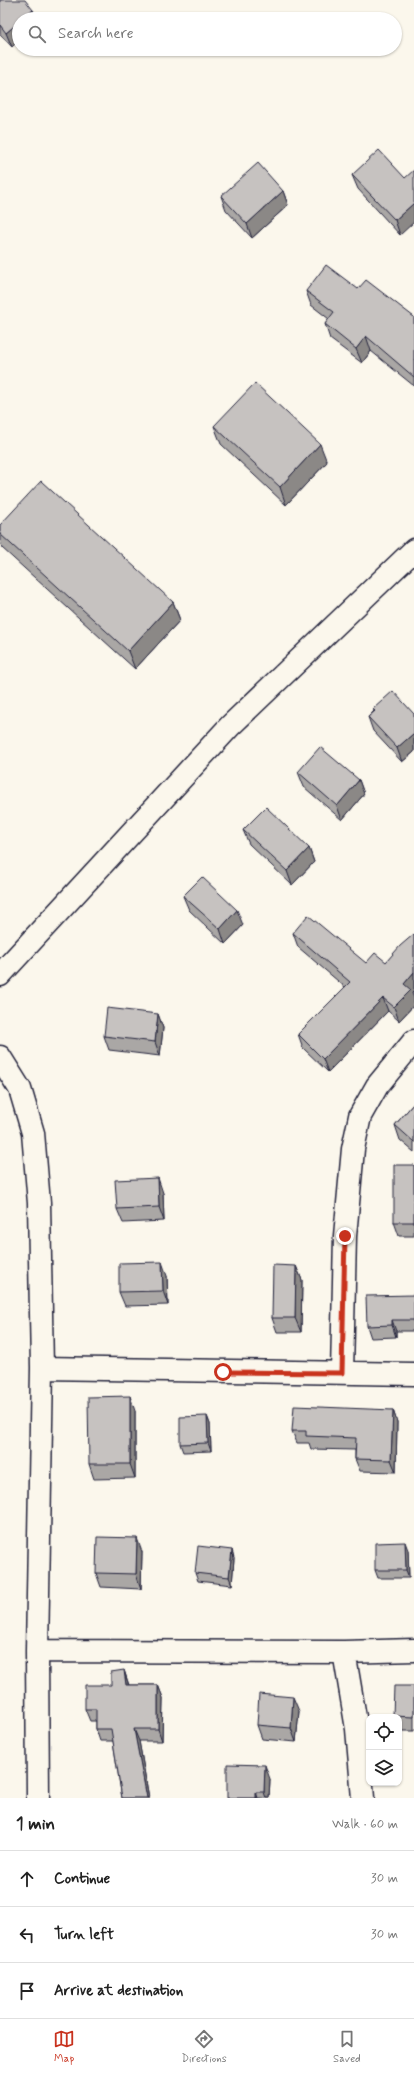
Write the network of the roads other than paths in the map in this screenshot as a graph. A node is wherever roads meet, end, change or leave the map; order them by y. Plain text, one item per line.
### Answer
1 (414, 550) edge
2 (0, 975) edge
3 (414, 1041) edge
4 (0, 1057) edge
5 (42, 1368) junction
6 (342, 1373) junction
7 (414, 1374) edge
8 (414, 1650) edge
9 (37, 1651) junction
10 (344, 1652) junction
11 (38, 1798) edge
12 (363, 1798) edge

1 - 2 street
3 - 6 street
4 - 5 street
5 - 6 street
5 - 9 street
6 - 7 street
8 - 10 street
9 - 10 street
9 - 11 street
10 - 12 street

